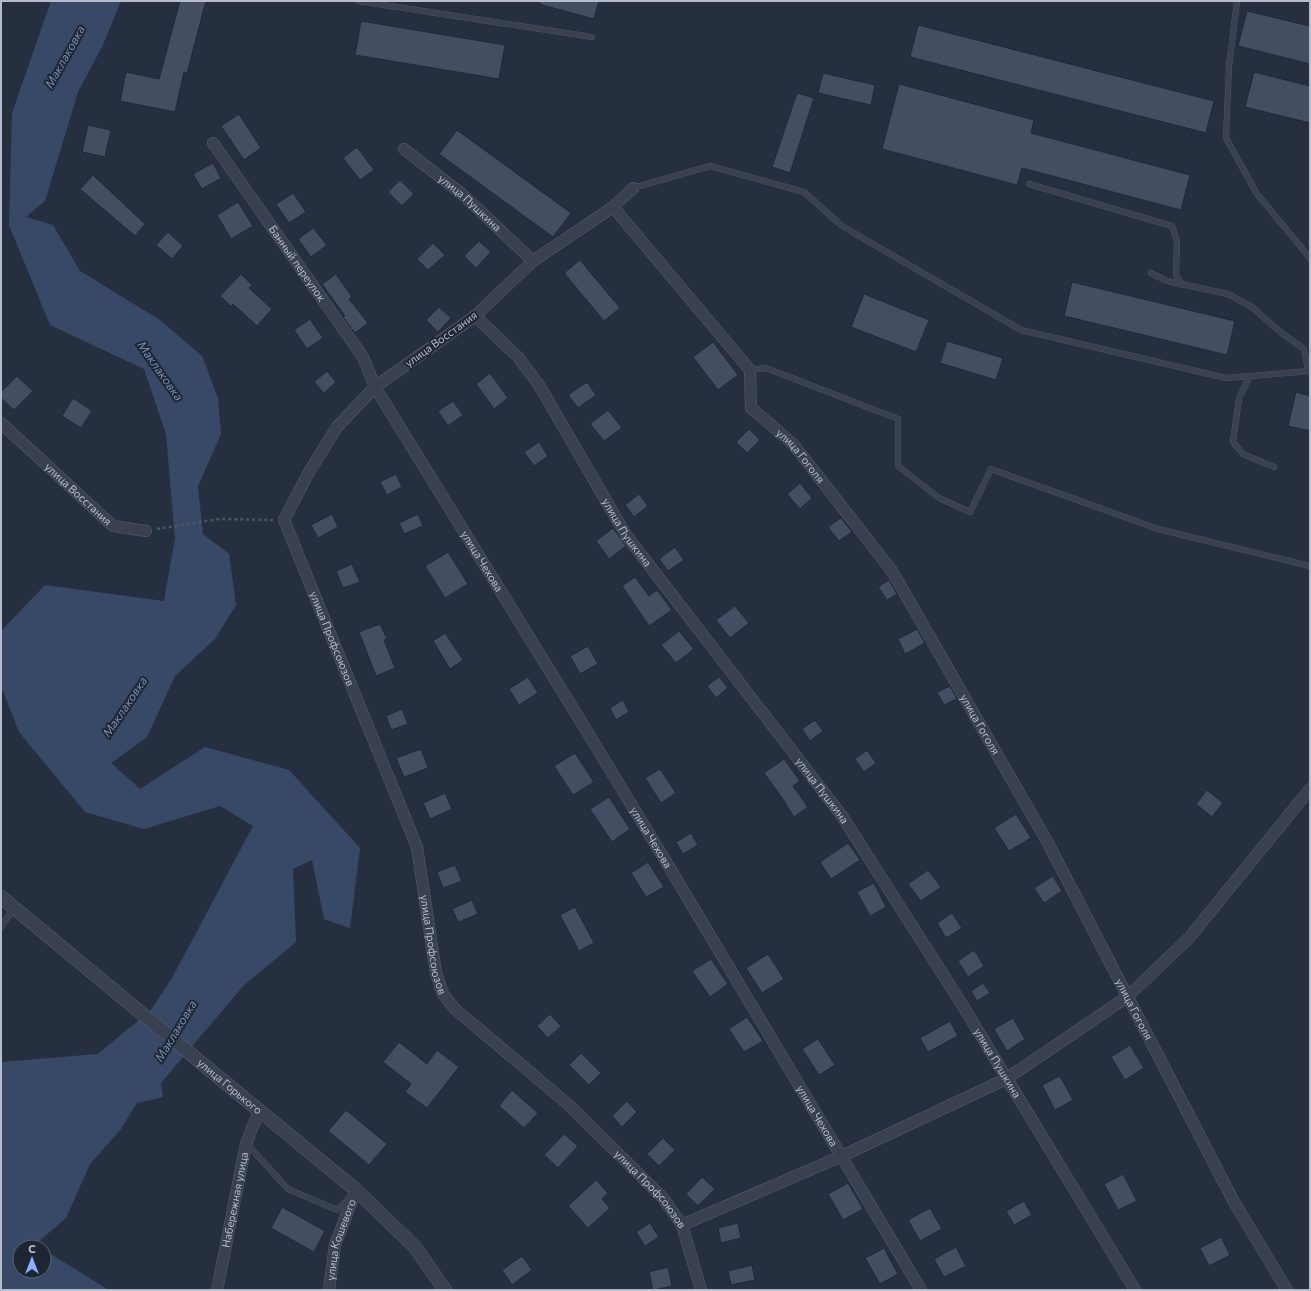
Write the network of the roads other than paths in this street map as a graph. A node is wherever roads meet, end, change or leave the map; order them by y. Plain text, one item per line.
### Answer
1 (358, 1) edge
2 (1236, 1) edge
3 (592, 37) dead end
4 (213, 143) dead end
5 (404, 149) dead end
6 (1029, 184) dead end
7 (633, 188) joint
8 (613, 207) junction
9 (1310, 258) edge
10 (533, 261) junction
11 (1151, 273) dead end
12 (1182, 285) junction
13 (475, 316) junction
14 (750, 370) junction
15 (1309, 371) edge
16 (1250, 376) junction
17 (375, 388) junction
18 (1, 423) edge
19 (1274, 467) dead end
20 (284, 520) joint
21 (146, 531) road end
22 (1310, 566) edge
23 (1310, 789) edge
24 (1, 897) edge
25 (15, 908) junction
26 (1, 927) edge
27 (1127, 998) junction
28 (1006, 1079) junction
29 (259, 1111) junction
30 (246, 1144) junction
31 (842, 1156) junction
32 (356, 1190) junction
33 (682, 1225) junction
34 (217, 1290) edge
35 (329, 1290) edge
36 (445, 1290) edge
37 (700, 1290) edge
38 (922, 1290) edge
39 (1135, 1290) edge
40 (1287, 1290) edge

1 - 3 lane
2 - 9 lane
4 - 17 street, Банный переулок
5 - 10 street, улица Пушкина
6 - 12 lane
7 - 8 street, улица Восстания
7 - 16 lane
8 - 10 street, улица Восстания
8 - 14 street
10 - 13 street, улица Восстания
11 - 12 lane
12 - 15 lane
13 - 17 street, улица Восстания
13 - 28 street, улица Пушкина
14 - 22 lane
14 - 27 street, улица Гоголя
15 - 16 lane
16 - 19 lane
17 - 20 street, улица Восстания
17 - 31 street, улица Чехова
18 - 21 street, улица Восстания
20 - 33 street, улица Профсоюзов
23 - 27 street
24 - 25 street, улица Горького
25 - 26 lane
25 - 29 street, улица Горького
27 - 28 street
27 - 40 street, улица Гоголя
28 - 31 street
28 - 39 street, улица Пушкина
29 - 30 street, Набережная улица
29 - 32 street, улица Горького
30 - 32 lane
30 - 34 street, Набережная улица
31 - 33 street
31 - 38 street, улица Чехова
32 - 35 street, улица Кошевого
32 - 36 street, улица Горького
33 - 37 street, улица Профсоюзов

